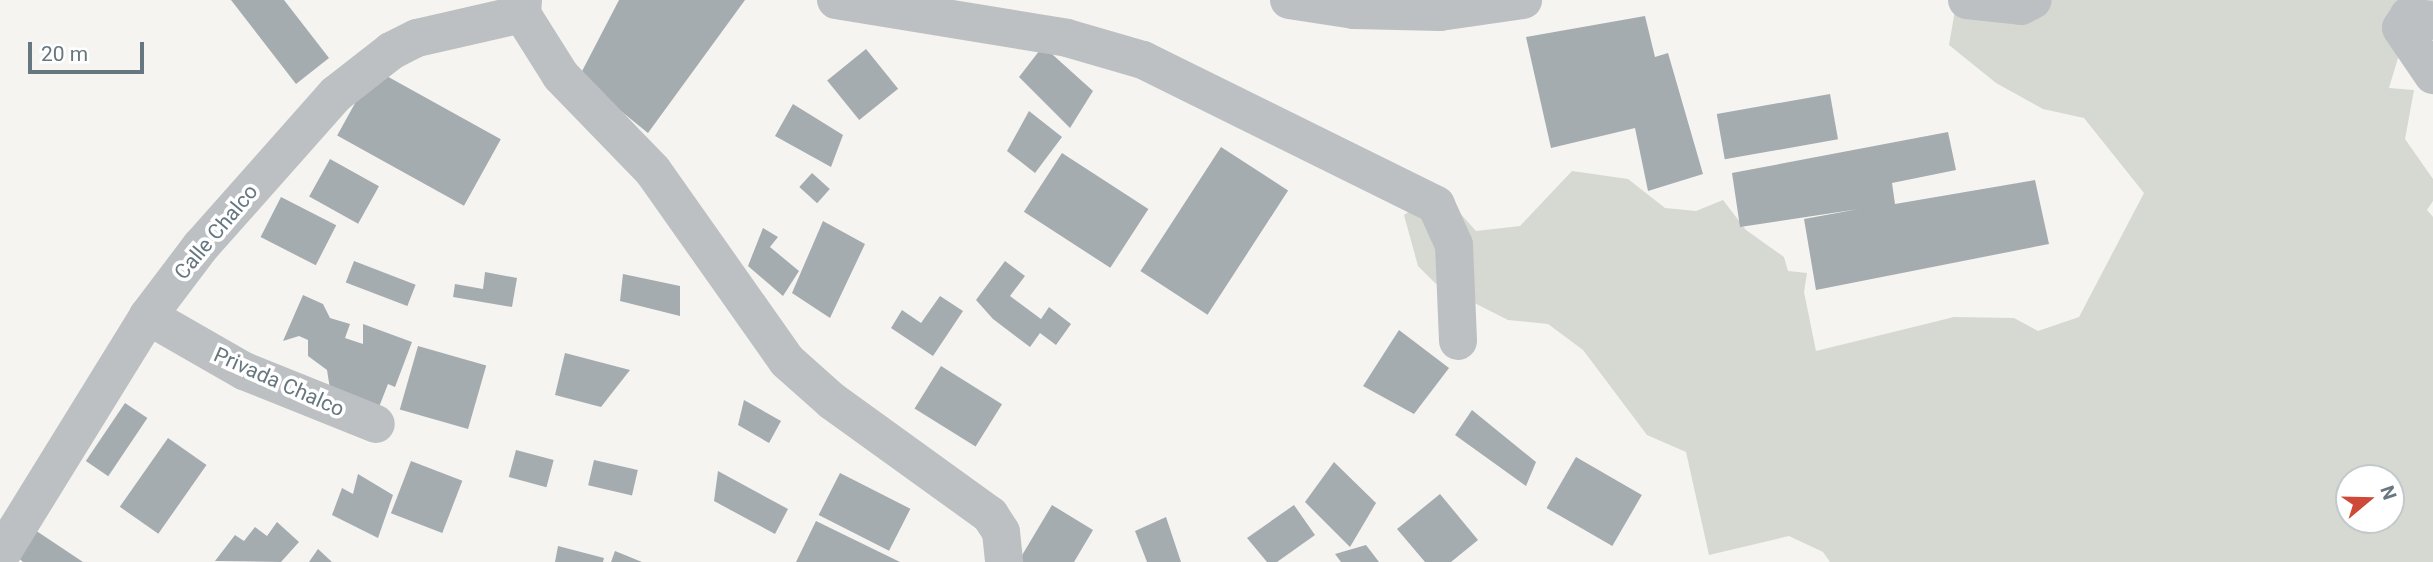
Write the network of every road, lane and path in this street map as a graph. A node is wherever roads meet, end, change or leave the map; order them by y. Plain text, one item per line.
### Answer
1 (836, 0) edge
2 (1289, 0) edge
3 (1523, 0) edge
4 (1967, 0) edge
5 (2033, 0) edge
6 (522, 7) edge
7 (2431, 20) edge
8 (2433, 75) edge
9 (148, 316) junction
10 (1458, 341) dead end
11 (376, 424) dead end
12 (0, 556) edge
13 (1004, 562) edge

1 - 10 street
2 - 3 street
4 - 5 street
6 - 9 street, Calle Chalco
6 - 13 street
7 - 8 street
9 - 11 street, Privada Chalco
9 - 12 street, Calle Chalco

